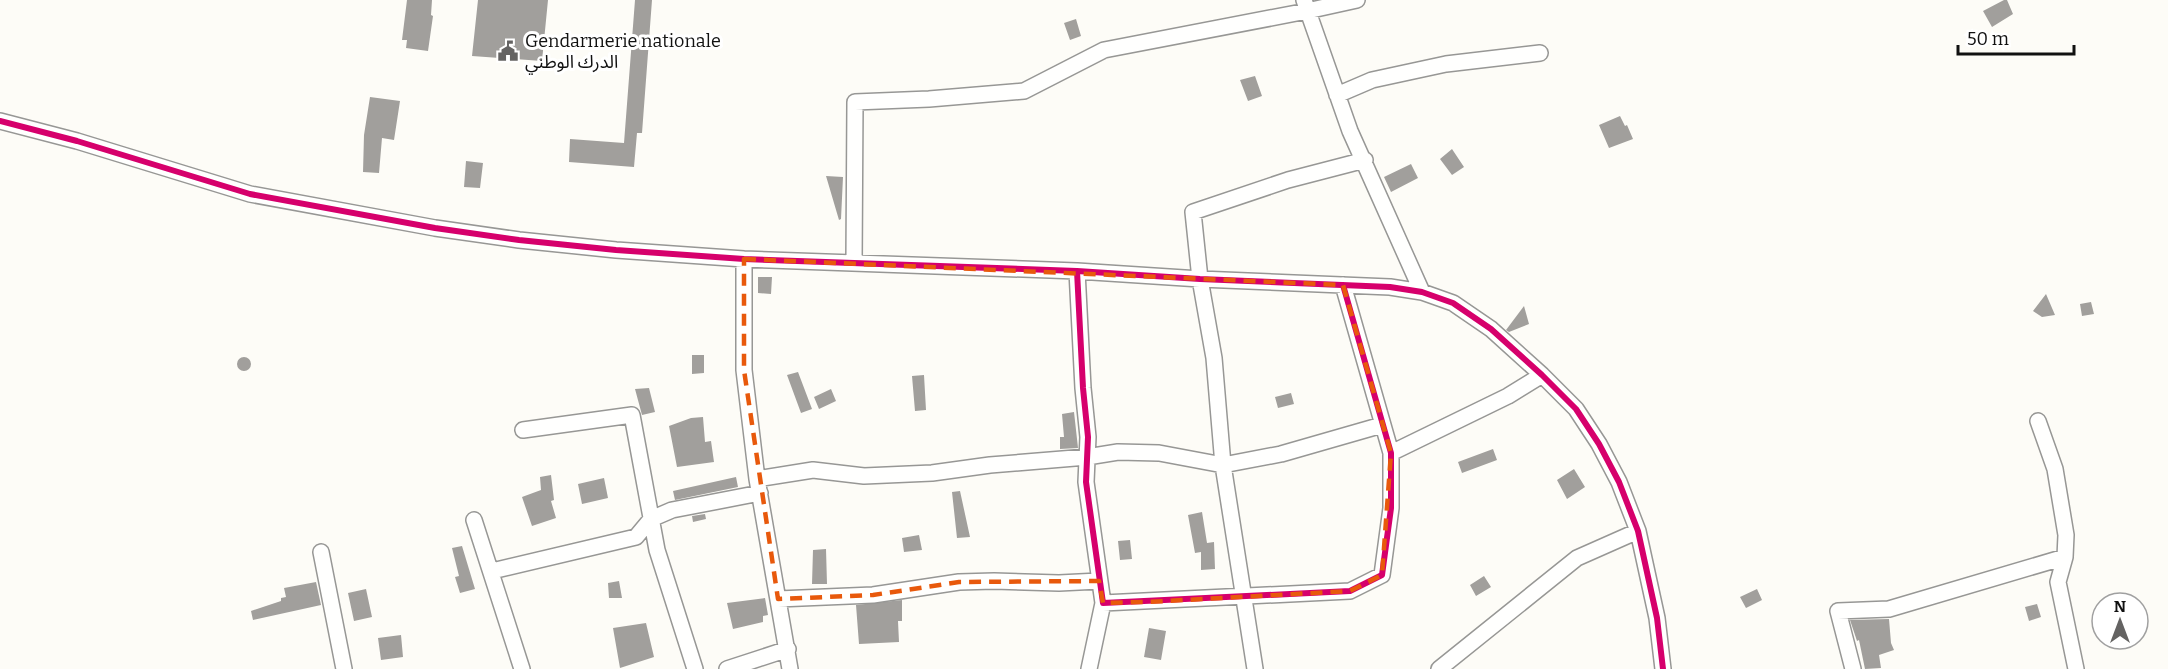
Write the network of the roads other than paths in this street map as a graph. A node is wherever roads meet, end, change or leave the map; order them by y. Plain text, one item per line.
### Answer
1 (1357, 0) edge
2 (1305, 6) edge
3 (1540, 53) dead end
4 (1337, 95) junction
5 (0, 122) edge
6 (1365, 160) junction
7 (744, 259) junction
8 (854, 263) junction
9 (1077, 271) junction
10 (1200, 279) junction
11 (1343, 285) junction
12 (1422, 292) junction
13 (1542, 375) junction
14 (2038, 421) dead end
15 (1382, 425) junction
16 (523, 430) dead end
17 (1391, 453) junction
18 (1087, 458) junction
19 (1223, 465) junction
20 (759, 486) junction
21 (651, 519) junction
22 (474, 520) dead end
23 (1638, 531) junction
24 (321, 552) dead end
25 (2065, 557) junction
26 (492, 571) junction
27 (1099, 581) junction
28 (1244, 595) junction
29 (778, 599) junction
30 (1103, 603) junction
31 (788, 649) junction
32 (344, 669) edge
33 (522, 669) edge
34 (695, 669) edge
35 (727, 669) edge
36 (790, 669) edge
37 (1089, 669) edge
38 (1255, 669) edge
39 (1439, 669) edge
40 (1663, 669) edge
41 (1853, 669) edge
42 (2076, 669) edge

1 - 2 street
2 - 4 street
2 - 8 street
3 - 4 street
4 - 6 street
5 - 7 street
6 - 10 street
6 - 12 street
7 - 8 street
7 - 20 street
8 - 9 street
9 - 10 street
9 - 18 street
10 - 11 street
10 - 19 street
11 - 12 street
11 - 15 street
12 - 13 street
13 - 17 street
13 - 23 street
14 - 25 street
15 - 17 street
15 - 19 street
16 - 21 street
17 - 28 street
18 - 19 street
18 - 20 street
18 - 27 street
19 - 28 street
20 - 21 street
20 - 29 street
21 - 26 street
21 - 34 street
22 - 26 street
23 - 39 street
23 - 40 street
24 - 32 street
25 - 41 street
25 - 42 street
26 - 33 street
27 - 29 street
27 - 30 street
28 - 30 street
28 - 38 street
29 - 31 street
30 - 37 street
31 - 35 street
31 - 36 street

